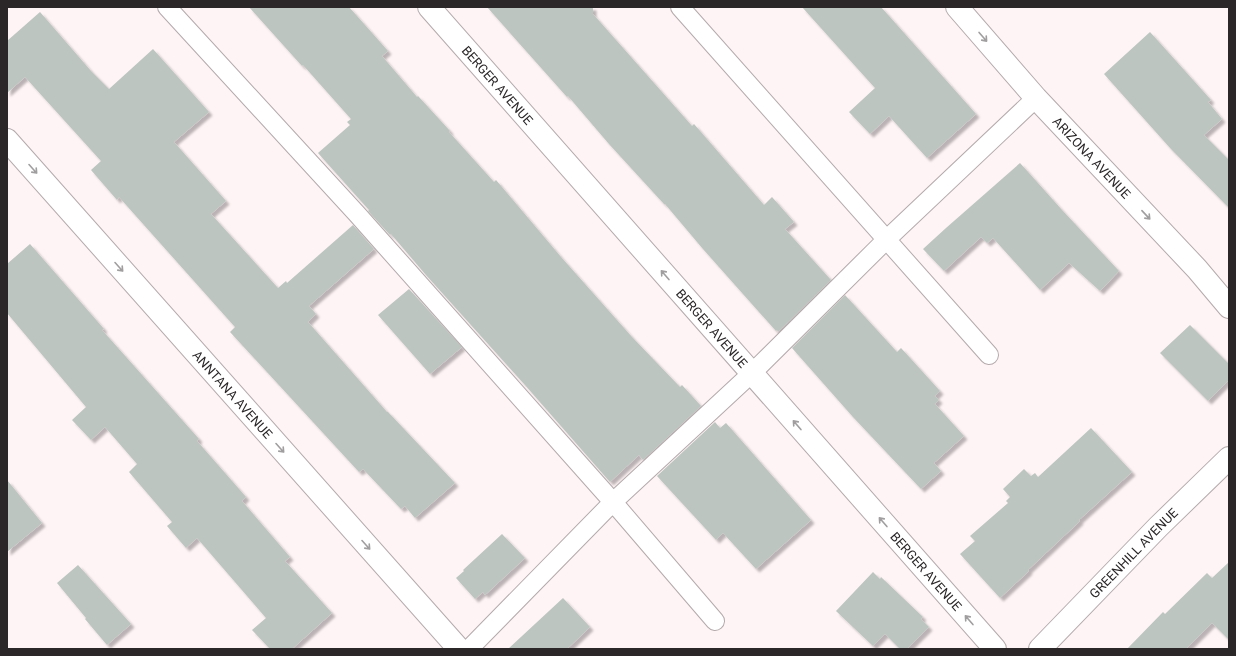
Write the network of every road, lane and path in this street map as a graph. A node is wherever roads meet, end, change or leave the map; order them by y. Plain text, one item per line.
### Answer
1 (167, 7) edge
2 (429, 7) edge
3 (680, 7) edge
4 (957, 7) edge
5 (1036, 98) junction
6 (7, 140) edge
7 (887, 239) junction
8 (1229, 307) edge
9 (990, 355) dead end
10 (752, 373) junction
11 (1229, 458) edge
12 (613, 502) junction
13 (715, 621) dead end
14 (459, 649) edge
15 (469, 649) edge
16 (995, 649) edge
17 (1040, 649) edge

1 - 12 lane
10 -> 2 street, BERGER AVENUE
3 - 7 lane
4 -> 5 street, ARIZONA AVENUE
5 - 7 lane
5 -> 8 street, ARIZONA AVENUE
6 -> 14 street, ANNTANA AVENUE
7 - 9 lane
7 - 10 lane
10 - 12 lane
16 -> 10 street, BERGER AVENUE
11 - 17 street, GREENHILL AVENUE
12 - 13 lane
12 - 15 lane

